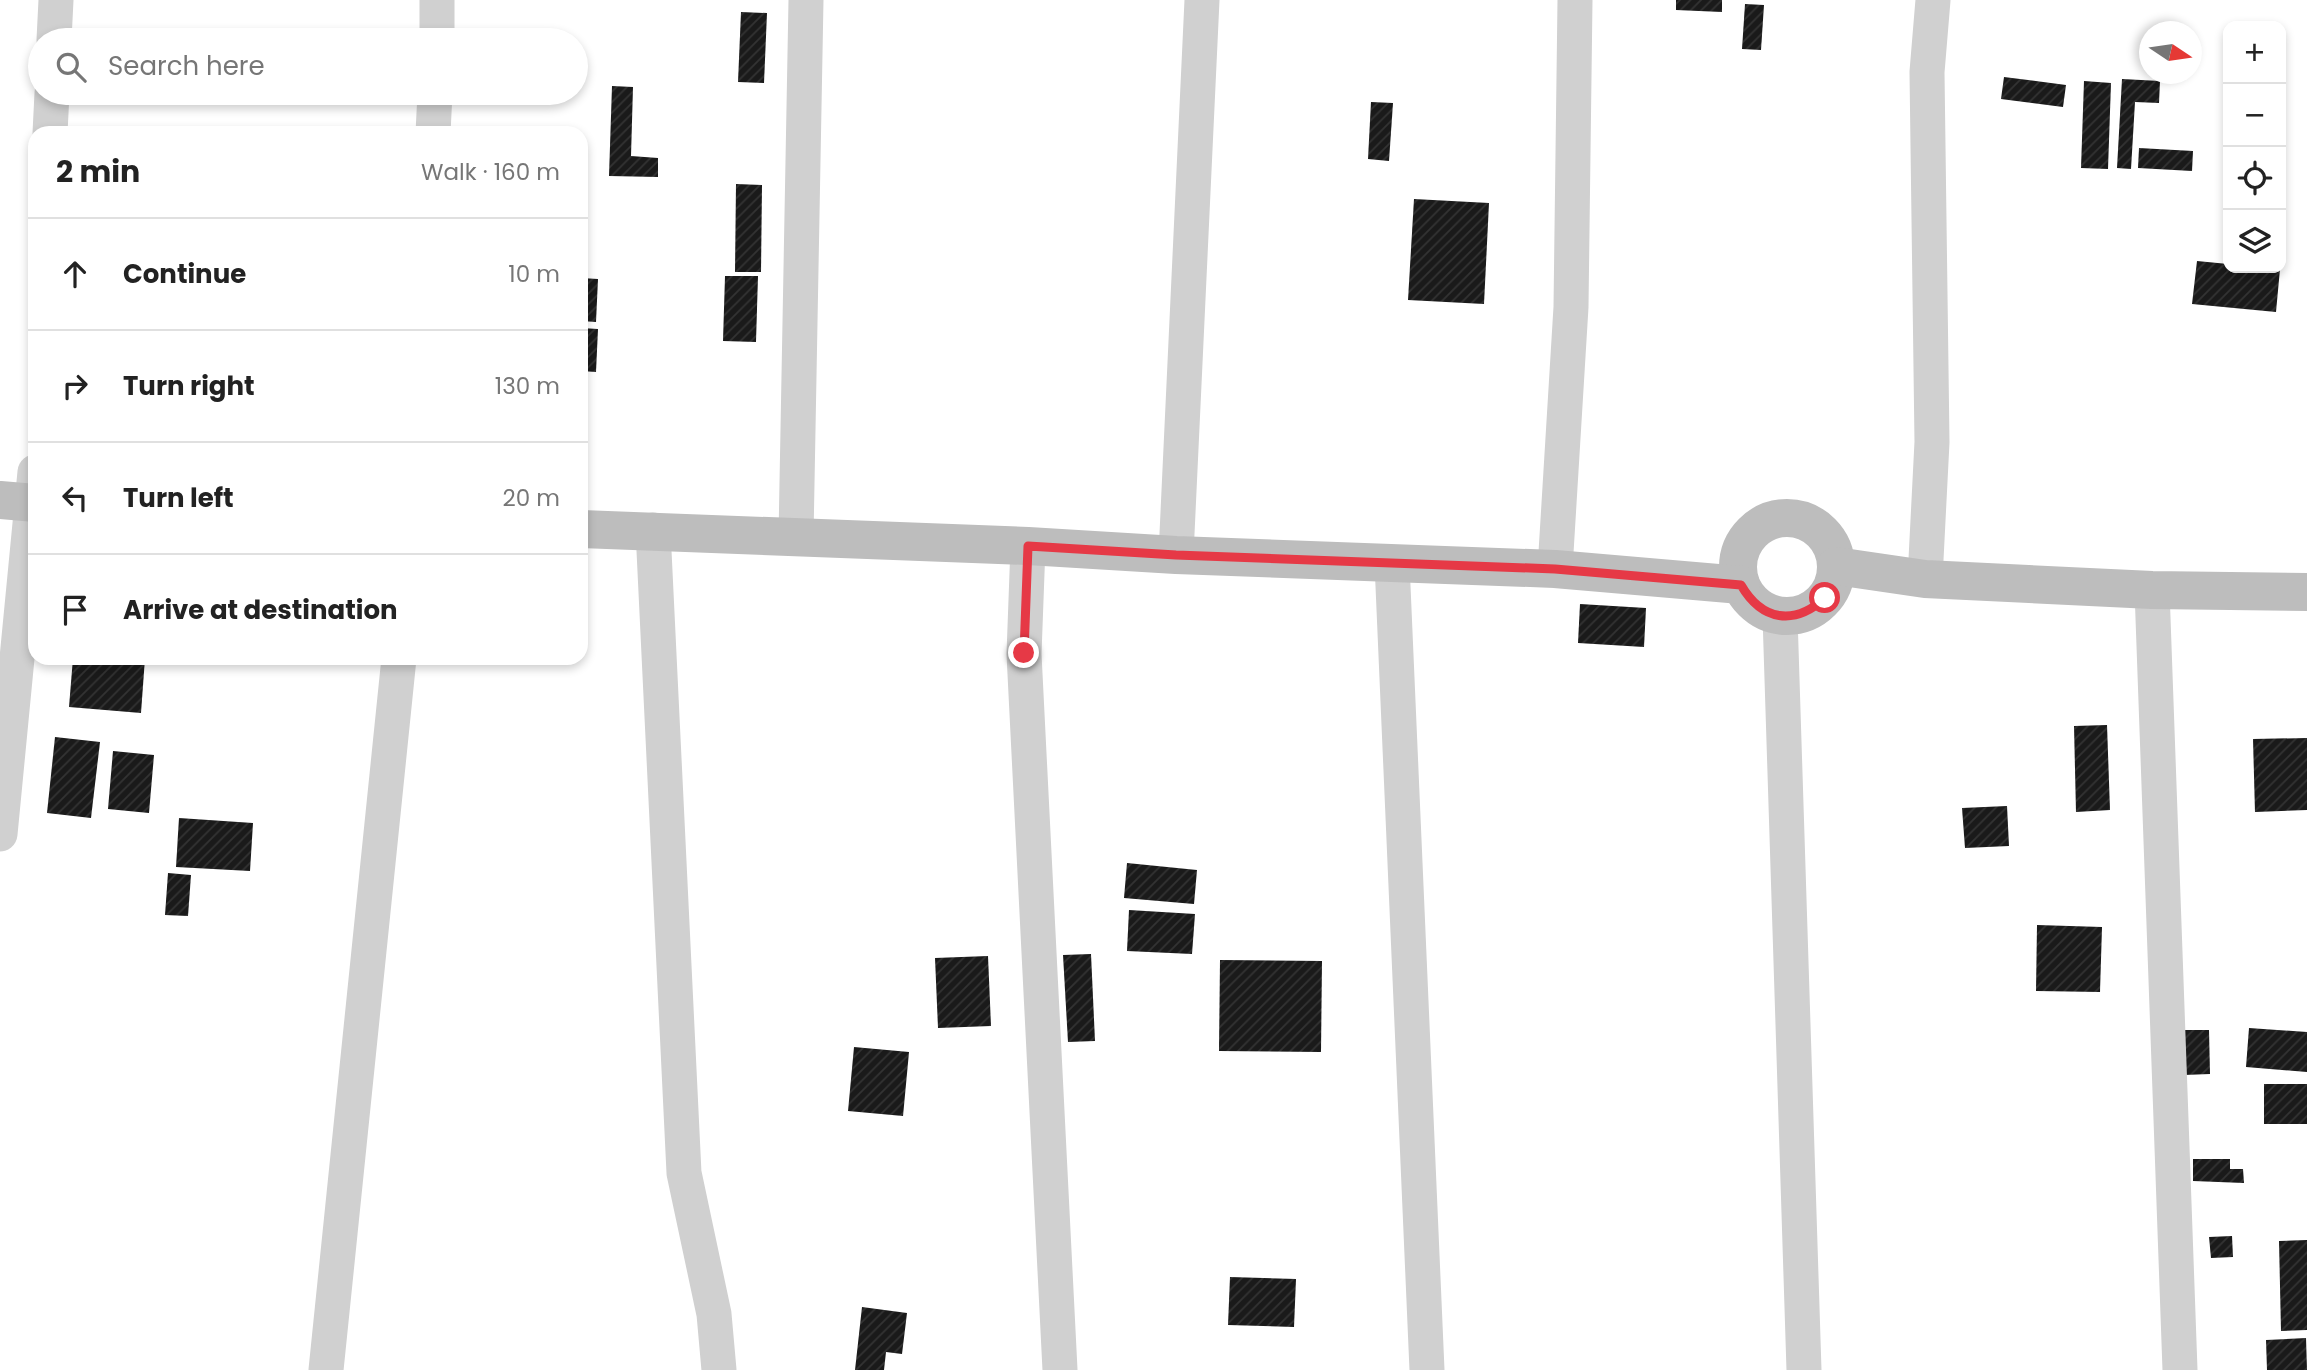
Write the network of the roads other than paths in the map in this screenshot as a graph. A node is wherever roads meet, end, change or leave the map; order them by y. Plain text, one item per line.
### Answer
1 (56, 0) edge
2 (437, 0) edge
3 (806, 0) edge
4 (1202, 0) edge
5 (1575, 0) edge
6 (1933, 0) edge
7 (55, 28) edge
8 (437, 28) edge
9 (51, 105) edge
10 (434, 105) edge
11 (50, 126) edge
12 (433, 126) edge
13 (26, 495) edge
14 (588, 529) edge
15 (653, 530) junction
16 (796, 537) junction
17 (1028, 546) junction
18 (1176, 555) junction
19 (1392, 563) junction
20 (1836, 566) junction
21 (1555, 569) junction
22 (1924, 579) junction
23 (1741, 585) junction
24 (2152, 590) junction
25 (2307, 592) edge
26 (1780, 616) junction
27 (398, 665) edge
28 (0, 834) edge
29 (326, 1370) edge
30 (719, 1370) edge
31 (1060, 1370) edge
32 (1427, 1370) edge
33 (1804, 1370) edge
34 (2180, 1370) edge

1 - 7 street
2 - 8 street
3 - 16 street
4 - 18 street
5 - 21 street
6 - 22 street
9 - 11 street
10 - 12 street
13 - 28 street
14 - 15 main road
15 - 16 main road
15 - 30 street
16 - 17 main road
17 - 18 main road
17 - 31 street
18 - 19 main road
19 - 21 main road
19 - 32 street
20 - 22 main road
20 - 23 main road
20 - 26 main road
21 - 23 main road
22 - 24 main road
23 - 26 main road
24 - 25 main road
24 - 34 street
26 - 33 street
27 - 29 street

